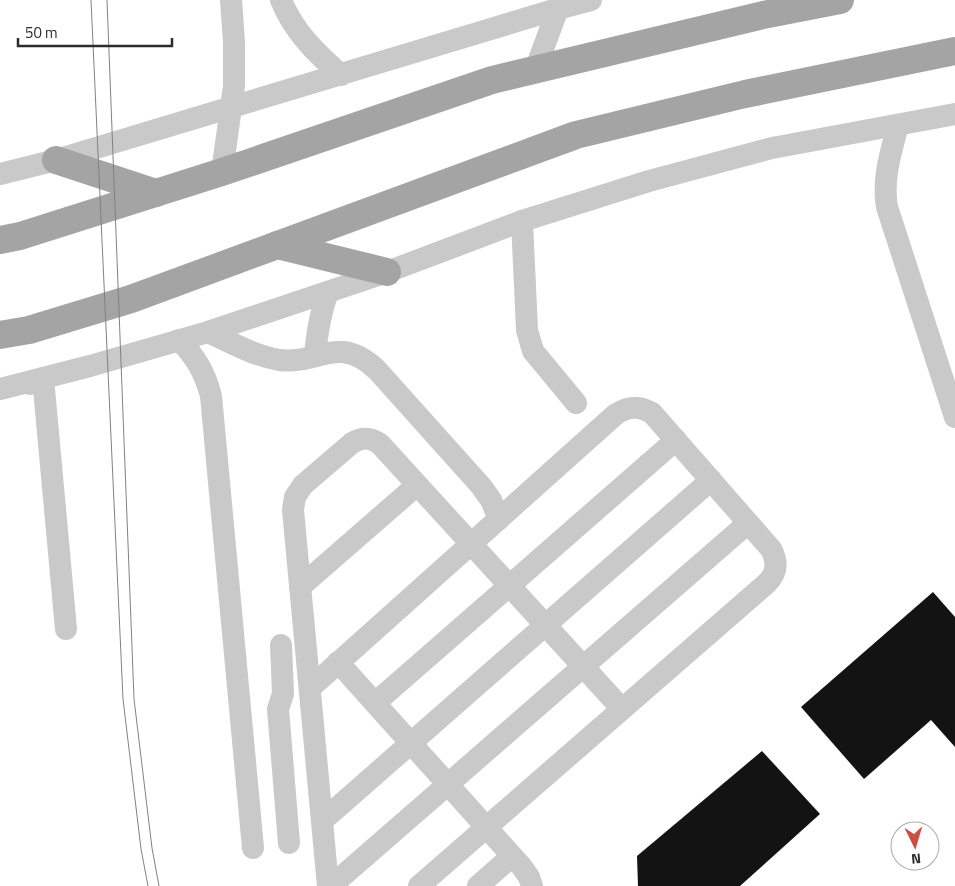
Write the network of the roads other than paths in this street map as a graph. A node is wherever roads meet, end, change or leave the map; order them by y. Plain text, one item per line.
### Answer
1 (231, 0) edge
2 (281, 0) edge
3 (591, 0) edge
4 (840, 0) edge
5 (559, 4) edge
6 (955, 51) edge
7 (536, 68) junction
8 (341, 75) junction
9 (231, 108) junction
10 (955, 114) edge
11 (898, 125) junction
12 (56, 160) junction
13 (222, 172) junction
14 (0, 174) edge
15 (156, 193) junction
16 (522, 221) junction
17 (0, 240) edge
18 (277, 245) junction
19 (387, 272) junction
20 (328, 292) junction
21 (208, 332) junction
22 (0, 335) edge
23 (179, 340) junction
24 (315, 355) junction
25 (43, 378) junction
26 (0, 389) edge
27 (581, 398) dead end
28 (0, 399) edge
29 (955, 417) edge
30 (676, 440) junction
31 (711, 480) junction
32 (417, 485) junction
33 (498, 519) junction
34 (748, 523) junction
35 (470, 544) junction
36 (508, 586) junction
37 (300, 588) junction
38 (545, 625) junction
39 (66, 629) dead end
40 (305, 636) junction
41 (338, 662) junction
42 (583, 667) junction
43 (310, 688) junction
44 (374, 703) junction
45 (622, 709) junction
46 (411, 744) junction
47 (448, 785) junction
48 (322, 822) junction
49 (486, 827) junction
50 (290, 843) dead end
51 (252, 848) dead end
52 (512, 856) junction
53 (330, 886) edge
54 (419, 886) edge
55 (478, 886) edge
56 (532, 886) edge

1 - 9 street
2 - 8 street
3 - 5 street
4 - 7 main road
5 - 7 street
5 - 8 street
6 - 18 main road
7 - 13 main road
8 - 9 street
9 - 12 street
9 - 13 street
10 - 11 street
11 - 16 street
11 - 29 street
12 - 14 street
12 - 15 main road
13 - 15 main road
15 - 17 main road
16 - 19 street
16 - 27 street
18 - 19 main road
18 - 22 main road
19 - 20 street
20 - 21 street
20 - 24 street
21 - 23 street
21 - 24 street
23 - 25 street
23 - 51 street
24 - 33 street
25 - 26 street
25 - 28 street
25 - 39 street
30 - 31 street
30 - 33 street
30 - 36 street
31 - 34 street
31 - 38 street
32 - 35 street
32 - 37 street
32 - 37 street
33 - 35 street
34 - 42 street
34 - 45 street
35 - 36 street
35 - 41 street
36 - 38 street
36 - 44 street
37 - 40 street
38 - 42 street
38 - 46 street
40 - 43 street
40 - 50 street
41 - 43 street
41 - 44 street
42 - 45 street
42 - 47 street
43 - 48 street
44 - 46 street
45 - 49 street
46 - 47 street
46 - 48 street
47 - 49 street
47 - 53 street
48 - 53 street
49 - 52 street
49 - 54 street
52 - 55 street
52 - 56 street

